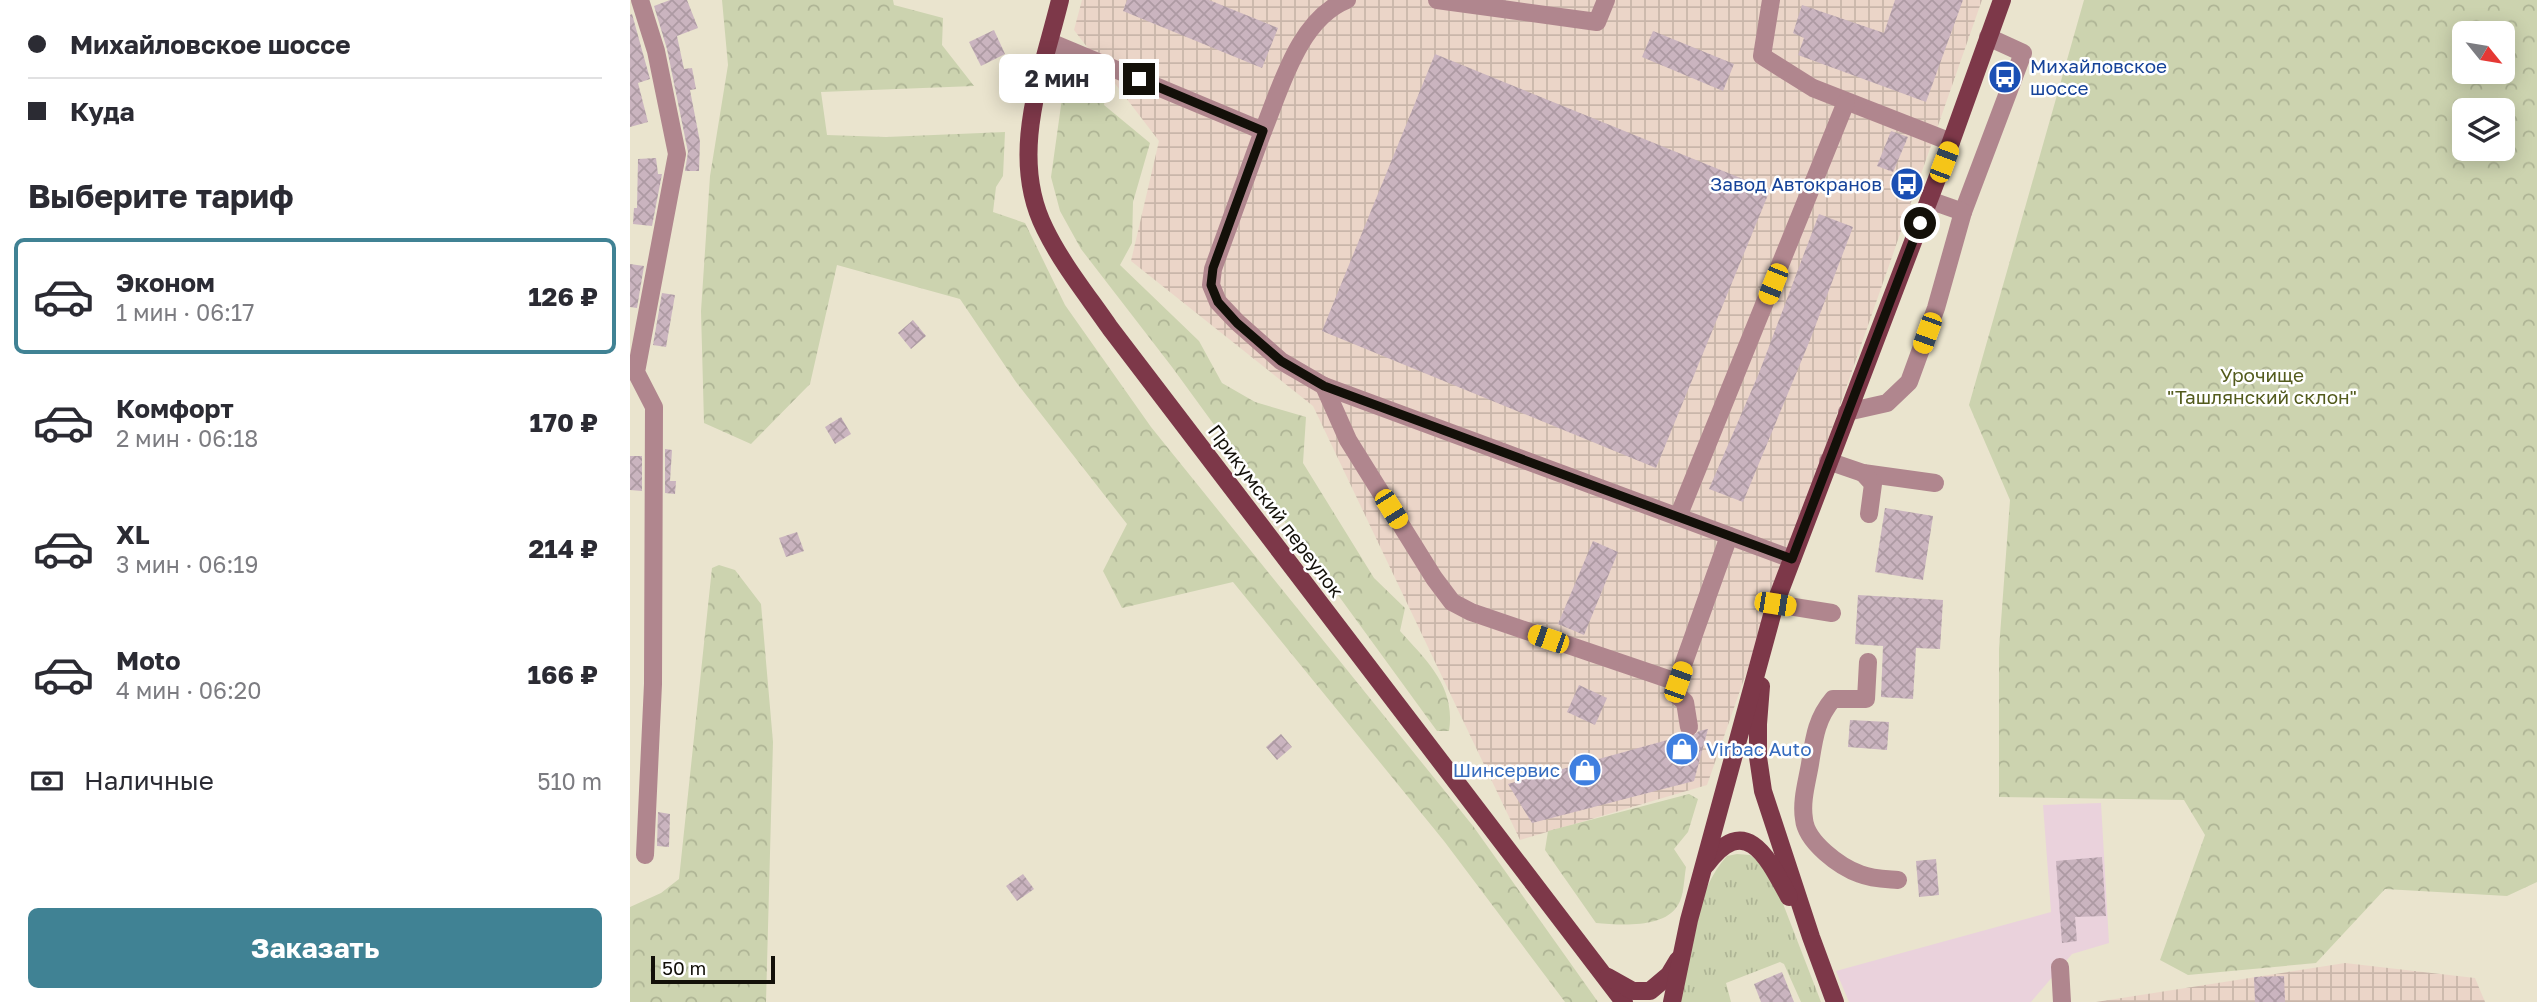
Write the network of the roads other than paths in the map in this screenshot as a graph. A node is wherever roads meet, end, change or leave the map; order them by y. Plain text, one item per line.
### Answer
1 (639, 0) edge
2 (1060, 0) edge
3 (1347, 0) edge
4 (1437, 0) edge
5 (1606, 0) edge
6 (1771, 0) edge
7 (2002, 0) edge
8 (1988, 37) junction
9 (1050, 42) junction
10 (1846, 102) junction
11 (1263, 131) junction
12 (1951, 142) junction
13 (1929, 200) junction
14 (1963, 212) junction
15 (1324, 386) junction
16 (1847, 412) junction
17 (1828, 461) junction
18 (1863, 473) junction
19 (1935, 483) dead end
20 (1869, 514) dead end
21 (1678, 517) junction
22 (1729, 536) junction
23 (1792, 559) junction
24 (1775, 604) junction
25 (1832, 613) dead end
26 (1765, 641) junction
27 (1868, 662) dead end
28 (1678, 682) junction
29 (1689, 727) dead end
30 (645, 855) dead end
31 (1703, 869) junction
32 (1898, 880) dead end
33 (1811, 937) junction
34 (1682, 955) junction
35 (2060, 967) dead end
36 (1602, 974) junction
37 (1624, 1002) edge
38 (1672, 1002) edge
39 (1835, 1002) edge
40 (2062, 1002) edge

1 - 30 street
2 - 9 main road, Прикумский переулок
3 - 11 street
4 - 5 street
6 - 10 street
7 - 8 main road
8 - 12 main road
8 - 14 street
9 - 11 street
9 - 36 main road, Прикумский переулок
10 - 12 street
10 - 21 street
11 - 15 street
12 - 13 main road
13 - 14 street
13 - 16 main road
14 - 16 street
15 - 21 street
15 - 28 street
16 - 17 main road
17 - 18 street
17 - 23 main road
18 - 19 street
18 - 20 street
21 - 22 street
22 - 23 street
22 - 28 street
23 - 24 main road
24 - 25 street
24 - 26 main road
26 - 31 main road
26 - 33 main road
27 - 32 street
28 - 29 street
31 - 33 main road
31 - 34 main road
33 - 39 main road
34 - 36 main road
34 - 38 main road
35 - 40 street
36 - 37 main road, Прикумский переулок

